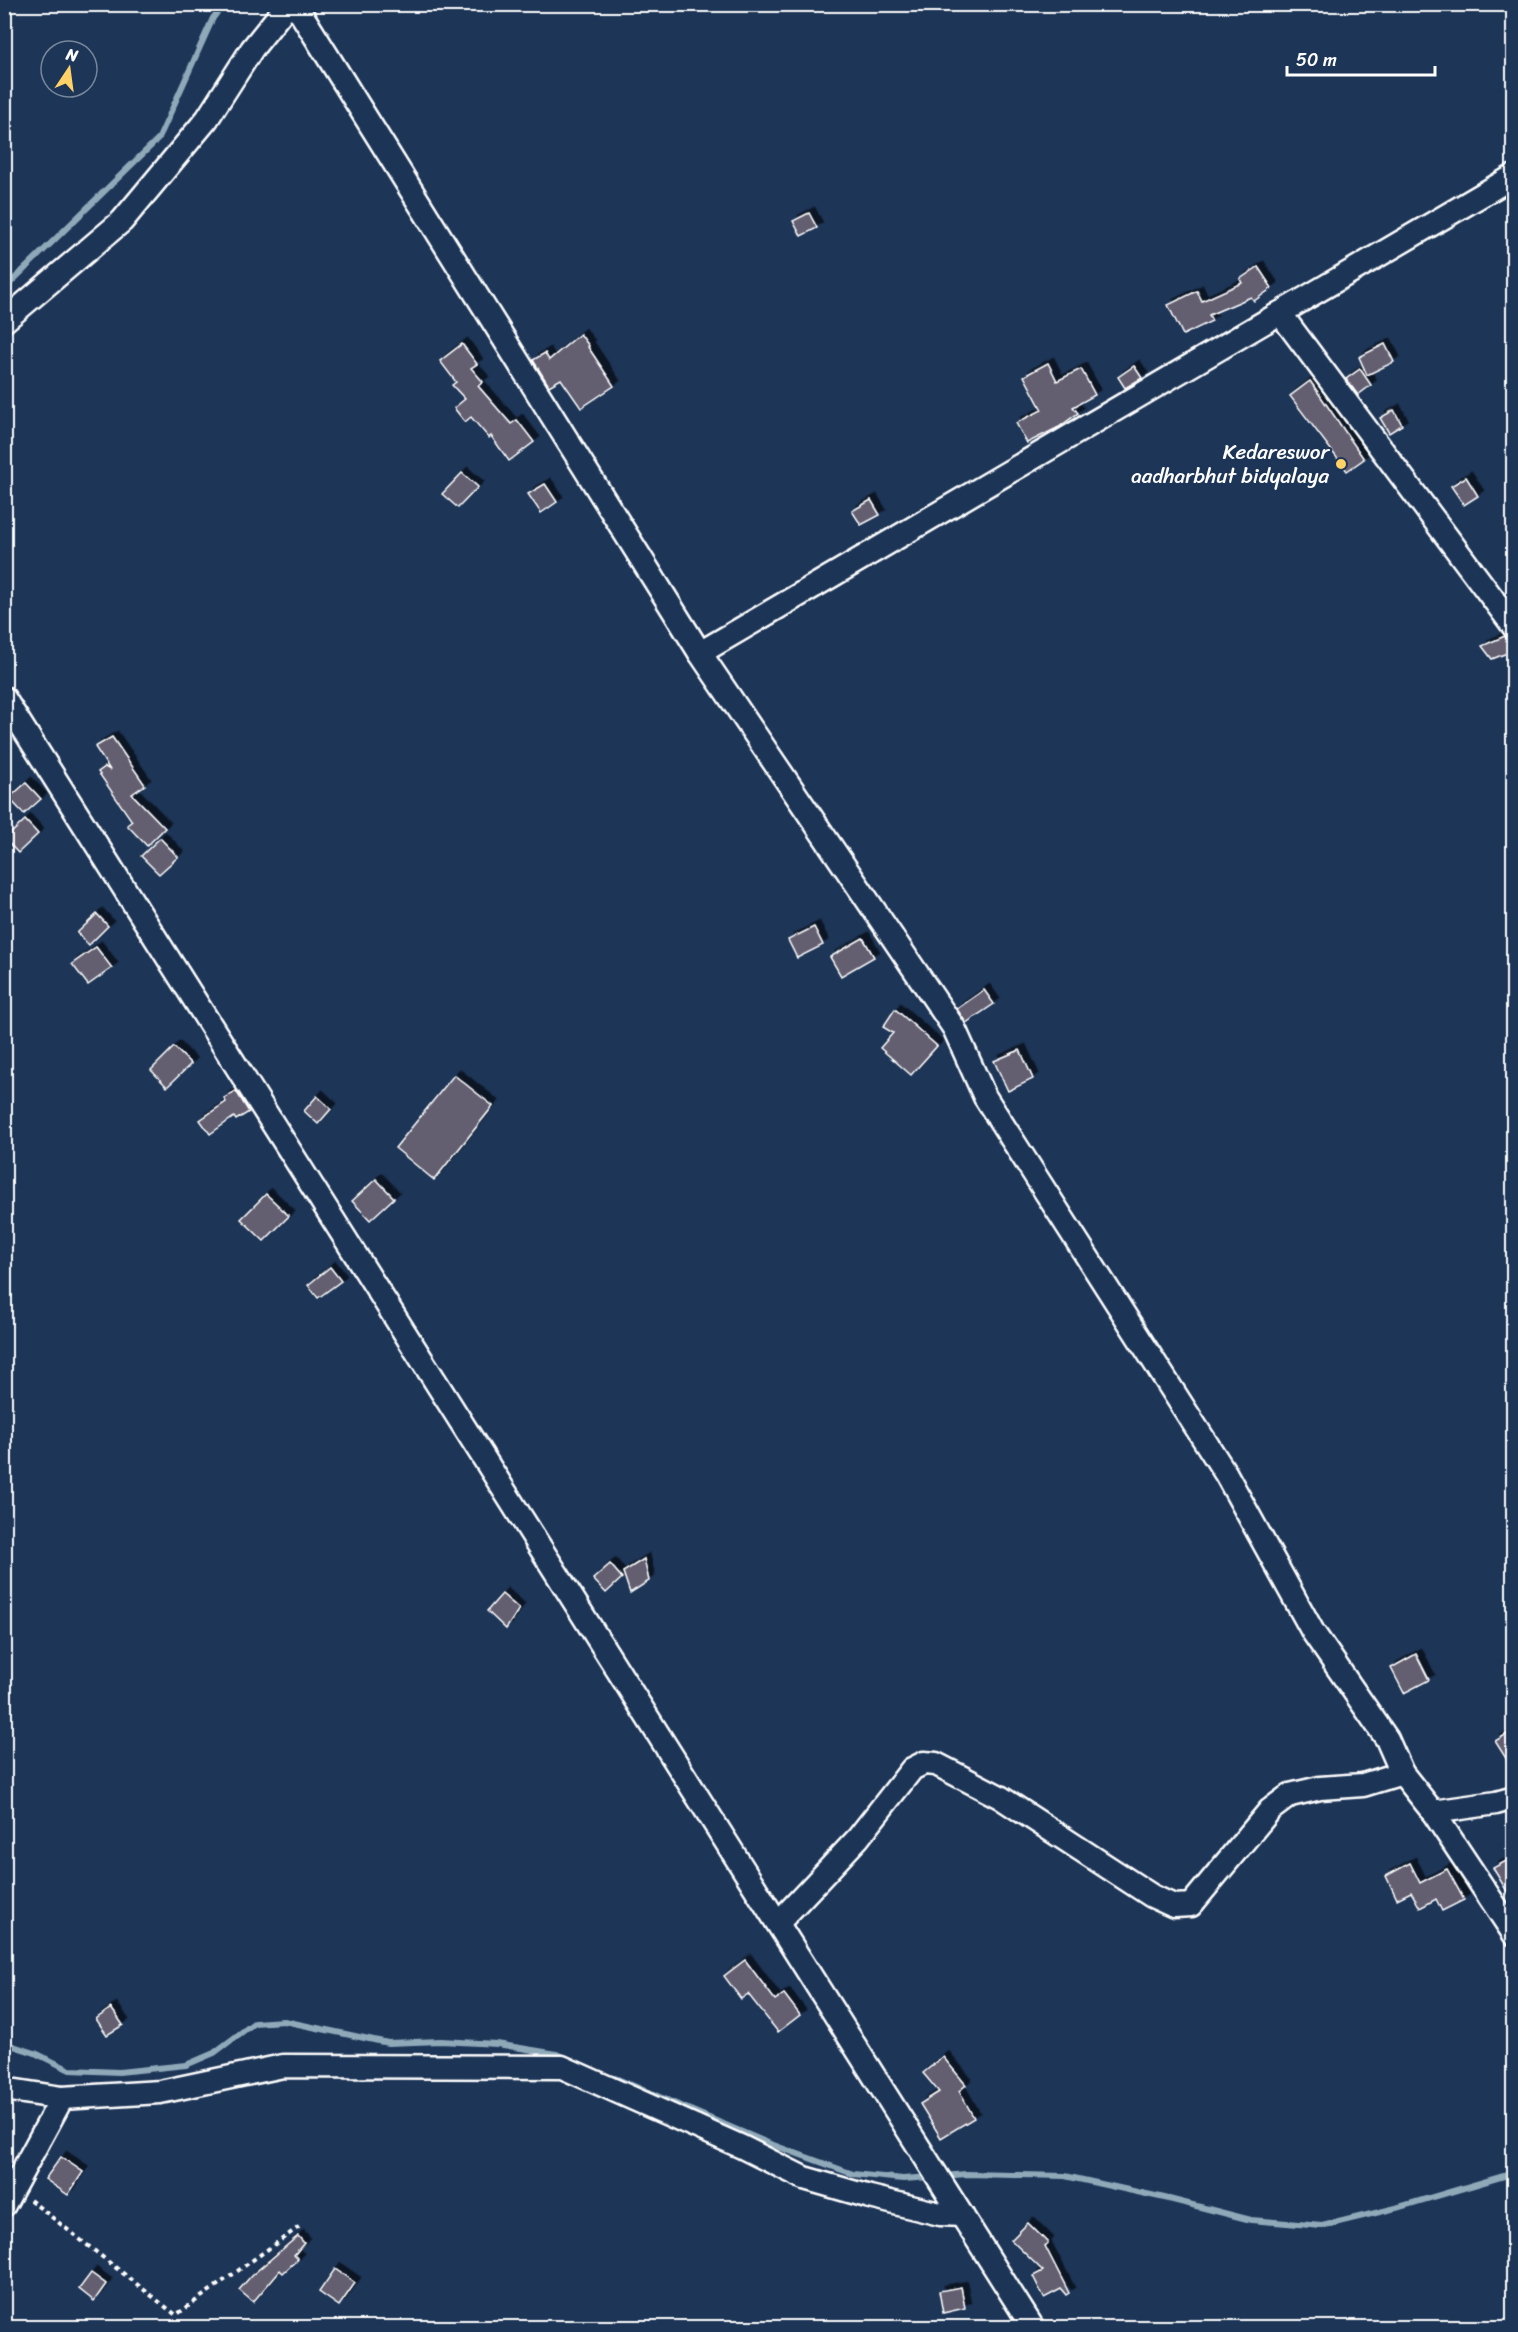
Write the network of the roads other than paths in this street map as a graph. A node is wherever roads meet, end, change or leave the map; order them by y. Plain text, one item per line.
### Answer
1 (288, 4) edge
2 (295, 4) edge
3 (1514, 176) edge
4 (1280, 314) junction
5 (4, 321) edge
6 (1514, 627) edge
7 (700, 654) junction
8 (4, 698) edge
9 (1402, 1773) junction
10 (1514, 1798) edge
11 (1433, 1812) junction
12 (778, 1923) junction
13 (1514, 1934) edge
14 (4, 2089) edge
15 (62, 2098) junction
16 (10, 2197) edge
17 (962, 2215) junction
18 (1033, 2328) edge

1 - 5 street
2 - 7 street
3 - 4 street
4 - 6 street
4 - 7 street
7 - 9 street
8 - 12 street
9 - 11 street
9 - 12 street
10 - 11 street
11 - 13 street
12 - 17 street
14 - 15 street
15 - 16 street
15 - 17 street
17 - 18 street

